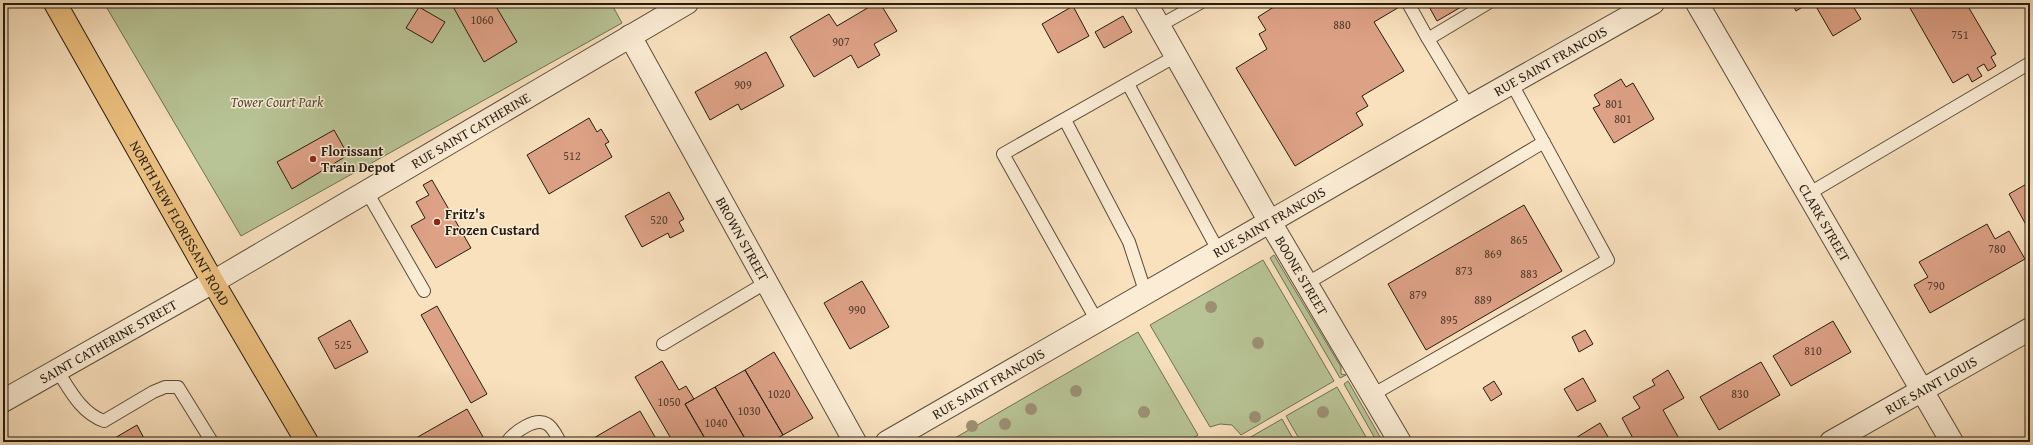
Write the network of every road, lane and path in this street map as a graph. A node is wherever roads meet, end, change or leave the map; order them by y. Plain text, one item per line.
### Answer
1 (55, 3) edge
2 (687, 3) edge
3 (1146, 3) edge
4 (1200, 3) edge
5 (1408, 3) edge
6 (1488, 3) edge
7 (1653, 3) edge
8 (1697, 3) edge
9 (1159, 26) junction
10 (630, 36) junction
11 (1428, 39) junction
12 (1176, 56) junction
13 (2030, 63) edge
14 (1128, 84) junction
15 (1512, 84) junction
16 (1469, 107) junction
17 (1065, 120) junction
18 (1544, 142) junction
19 (367, 192) junction
20 (1808, 194) junction
21 (1270, 222) junction
22 (1219, 252) junction
23 (213, 282) junction
24 (767, 282) junction
25 (1306, 284) junction
26 (424, 291) dead end
27 (1146, 294) junction
28 (1098, 321) junction
29 (2030, 329) edge
30 (663, 344) dead end
31 (57, 370) junction
32 (1922, 390) junction
33 (1372, 395) junction
34 (3, 401) edge
35 (212, 442) edge
36 (308, 442) edge
37 (507, 442) edge
38 (560, 442) edge
39 (855, 442) edge
40 (887, 442) edge
41 (1400, 442) edge
42 (1831, 442) edge
43 (1952, 442) edge

1 - 23 main road, NORTH NEW FLORISSANT ROAD
2 - 10 street, RUE SAINT CATHERINE
3 - 9 street, BOONE STREET
4 - 9 lane
5 - 11 lane
6 - 11 lane
7 - 15 street, RUE SAINT FRANCOIS
8 - 20 street, CLARK STREET
9 - 12 street, BOONE STREET
10 - 19 street, RUE SAINT CATHERINE
10 - 24 street, BROWN STREET
11 - 16 lane
12 - 14 lane
12 - 21 street, BOONE STREET
13 - 20 lane
14 - 17 lane
14 - 22 lane
15 - 16 street, RUE SAINT FRANCOIS
15 - 18 lane
16 - 21 street, RUE SAINT FRANCOIS
17 - 27 lane
17 - 28 lane
18 - 25 lane
18 - 33 lane
19 - 23 street, RUE SAINT CATHERINE
19 - 26 lane
20 - 32 street, CLARK STREET
21 - 22 street, RUE SAINT FRANCOIS
21 - 25 street, BOONE STREET
22 - 27 street, RUE SAINT FRANCOIS
23 - 31 street, SAINT CATHERINE STREET
23 - 36 main road, NORTH NEW FLORISSANT ROAD
24 - 30 lane
24 - 39 street, BROWN STREET
25 - 33 street, BOONE STREET
27 - 28 street, RUE SAINT FRANCOIS
28 - 40 street, RUE SAINT FRANCOIS
29 - 32 street, RUE SAINT LOUIS
31 - 34 street, SAINT CATHERINE STREET
31 - 35 lane
32 - 42 street, RUE SAINT LOUIS
32 - 43 street, CLARK STREET
33 - 41 street, BOONE STREET
37 - 38 lane

